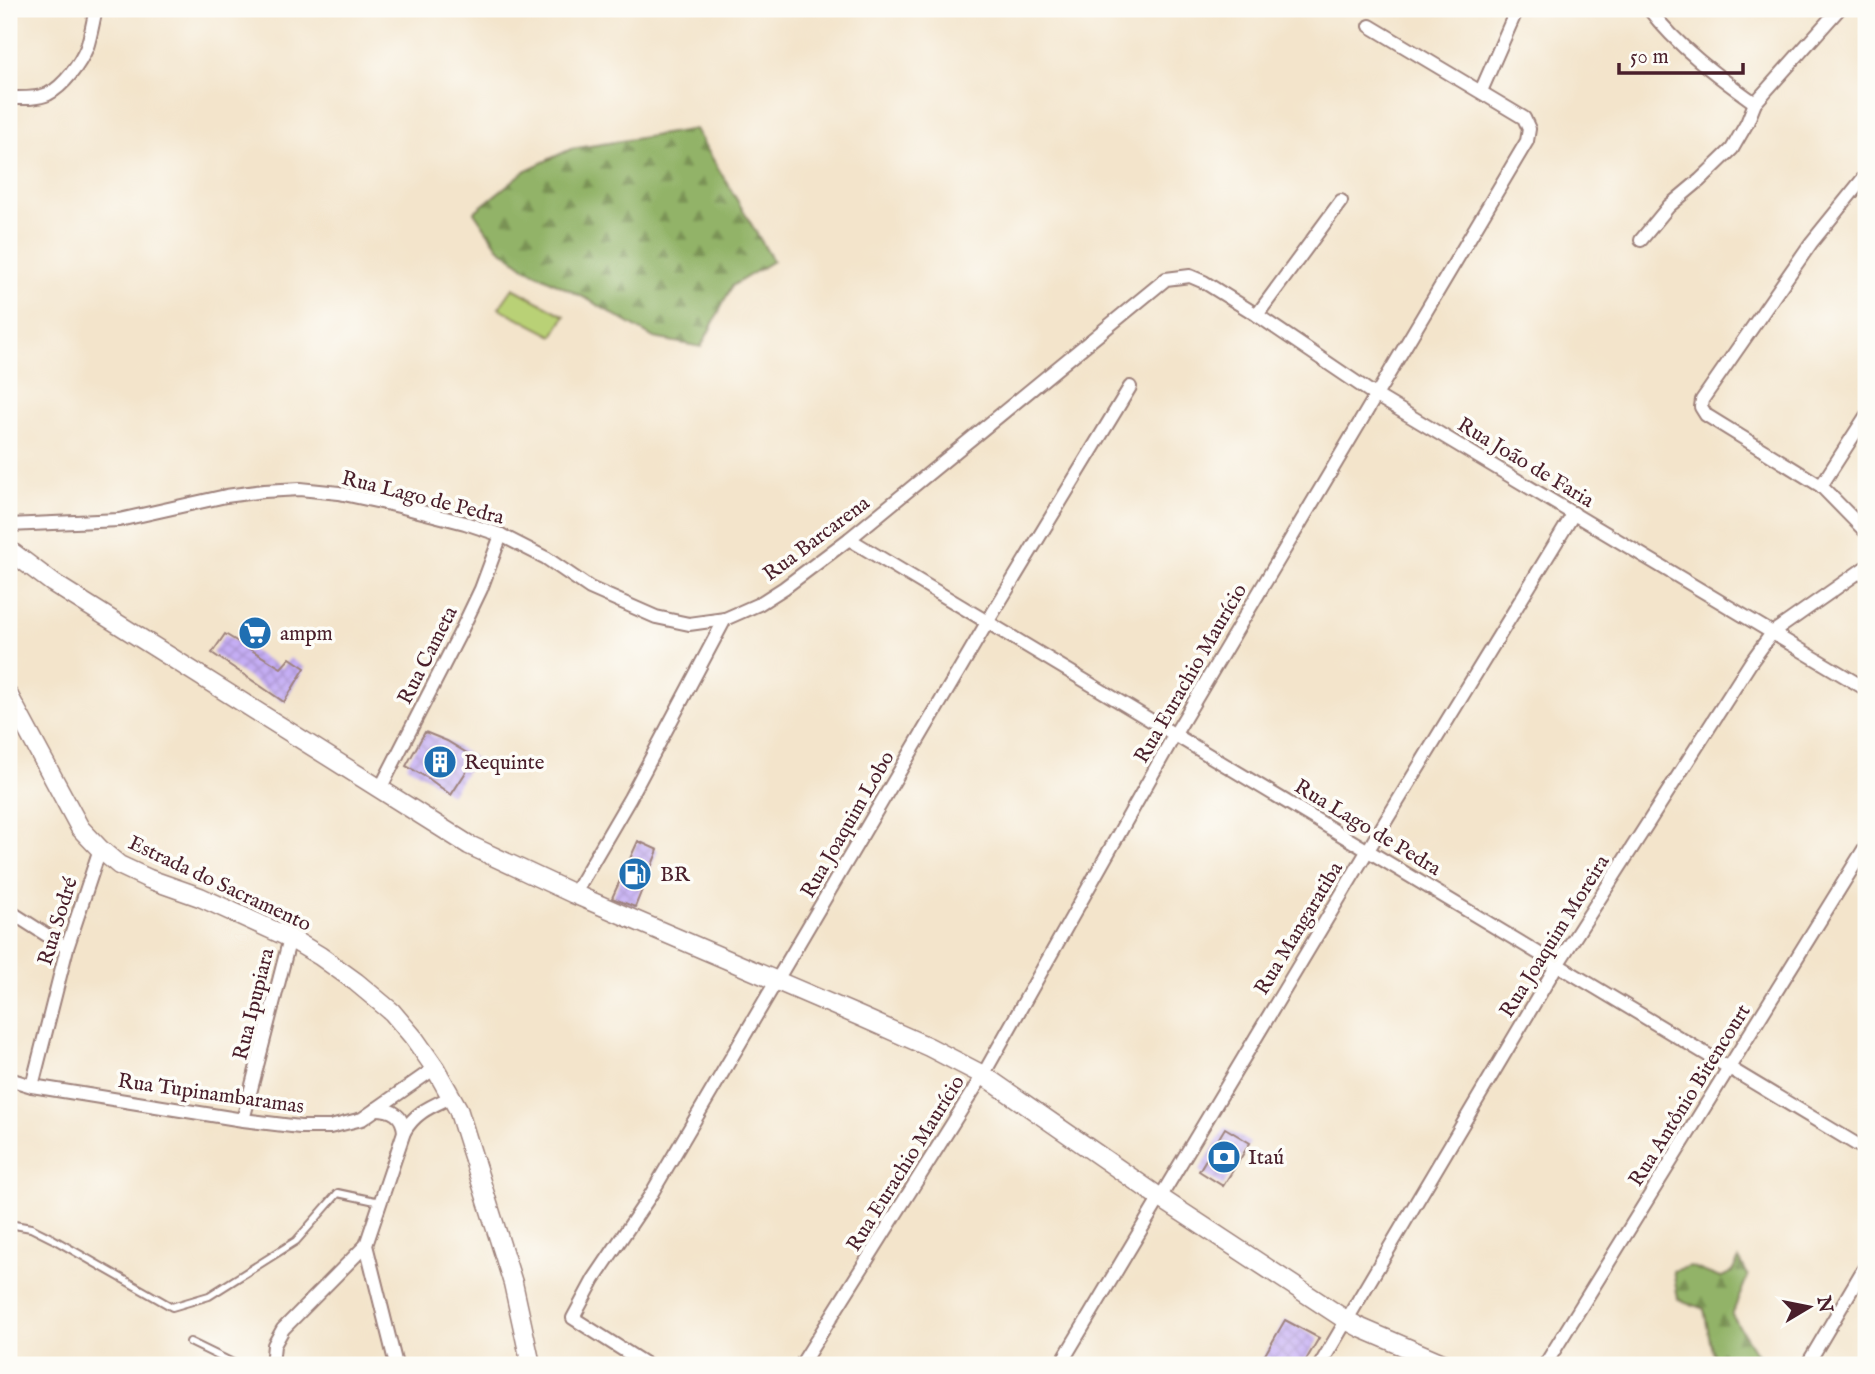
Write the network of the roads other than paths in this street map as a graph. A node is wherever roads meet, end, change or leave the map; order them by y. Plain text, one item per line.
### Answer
1 (96, 9) edge
2 (1517, 9) edge
3 (1649, 9) edge
4 (1839, 9) edge
5 (1370, 26) dead end
6 (1481, 91) junction
7 (9, 98) edge
8 (1755, 103) junction
9 (1866, 175) edge
10 (1341, 201) dead end
11 (1642, 240) dead end
12 (1166, 279) joint
13 (1257, 315) junction
14 (1130, 387) dead end
15 (1375, 395) junction
16 (1866, 416) edge
17 (1821, 486) junction
18 (1574, 513) junction
19 (9, 525) edge
20 (1866, 532) edge
21 (500, 535) junction
22 (849, 539) junction
23 (9, 550) edge
24 (1866, 567) edge
25 (725, 619) junction
26 (988, 621) junction
27 (1772, 633) junction
28 (1866, 689) edge
29 (9, 696) edge
30 (1175, 734) junction
31 (380, 789) junction
32 (1866, 846) edge
33 (100, 849) junction
34 (1368, 850) junction
35 (574, 894) junction
36 (9, 911) edge
37 (290, 938) junction
38 (67, 948) junction
39 (1557, 965) junction
40 (777, 981) junction
41 (1728, 1067) junction
42 (435, 1068) junction
43 (983, 1075) junction
44 (9, 1079) edge
45 (32, 1086) junction
46 (452, 1097) junction
47 (376, 1109) junction
48 (243, 1120) junction
49 (404, 1132) junction
50 (1866, 1150) edge
51 (1159, 1197) junction
52 (381, 1202) junction
53 (9, 1224) edge
54 (366, 1245) junction
55 (1866, 1265) edge
56 (1346, 1320) junction
57 (190, 1342) dead end
58 (237, 1365) edge
59 (272, 1365) edge
60 (396, 1365) edge
61 (531, 1365) edge
62 (647, 1365) edge
63 (801, 1365) edge
64 (1060, 1365) edge
65 (1320, 1365) edge
66 (1447, 1365) edge
67 (1545, 1365) edge
68 (1807, 1365) edge

1 - 7 street
2 - 6 street
3 - 8 street
4 - 8 street
5 - 6 street
6 - 15 street, Rua Eurachio Maurício
8 - 11 street
9 - 17 street
10 - 13 street
12 - 13 street, Rua João de Faria
12 - 22 street, Rua Barcarena
13 - 15 street, Rua João de Faria
14 - 26 street, Rua Joaquim Lobo
15 - 18 street, Rua João de Faria
15 - 30 street, Rua Eurachio Maurício
16 - 17 street
17 - 20 street
18 - 27 street, Rua João de Faria
18 - 34 street, Rua Mangaratiba
19 - 21 street, Rua Lago de Pedra
21 - 25 street, Rua Lago de Pedra
21 - 31 street, Rua Cameta
22 - 25 street, Rua Barcarena
22 - 26 street, Rua Lago de Pedra
23 - 31 main road
24 - 27 street, Rua Joaquim Moreira
25 - 35 street
26 - 30 street, Rua Lago de Pedra
26 - 40 street, Rua Joaquim Lobo
27 - 28 street, Rua João de Faria
27 - 39 street, Rua Joaquim Moreira
29 - 33 main road, Estrada do Sacramento
30 - 34 street, Rua Lago de Pedra
30 - 43 street, Rua Eurachio Maurício
31 - 35 main road
32 - 41 street, Rua Antônio Bitencourt
33 - 37 main road, Estrada do Sacramento
33 - 38 street, Rua Sodré
34 - 39 street, Rua Lago de Pedra
34 - 51 street, Rua Mangaratiba
35 - 40 main road
36 - 38 street
37 - 42 main road, Estrada do Sacramento
37 - 48 street, Rua Ipupiara
38 - 45 street, Rua Sodré
39 - 41 street, Rua Lago de Pedra
39 - 56 street, Rua Joaquim Moreira
40 - 43 main road
40 - 62 street, Rua Joaquim Lobo
41 - 50 street, Rua Lago de Pedra
41 - 67 street, Rua Antônio Bitencourt
42 - 46 main road, Estrada do Sacramento
42 - 47 street, Rua Tupinambaramas
43 - 51 main road
43 - 63 street, Rua Eurachio Maurício
44 - 45 street, Rua Tupinambaramas
45 - 48 street, Rua Tupinambaramas
46 - 49 street
46 - 61 main road, Estrada do Sacramento
47 - 48 street, Rua Tupinambaramas
47 - 49 street
49 - 52 street
51 - 56 main road
51 - 64 street, Rua Mangaratiba
52 - 53 lane
52 - 54 street
54 - 59 street
54 - 60 street
55 - 68 street
56 - 65 street, Rua Joaquim Moreira
56 - 66 main road
57 - 58 lane

